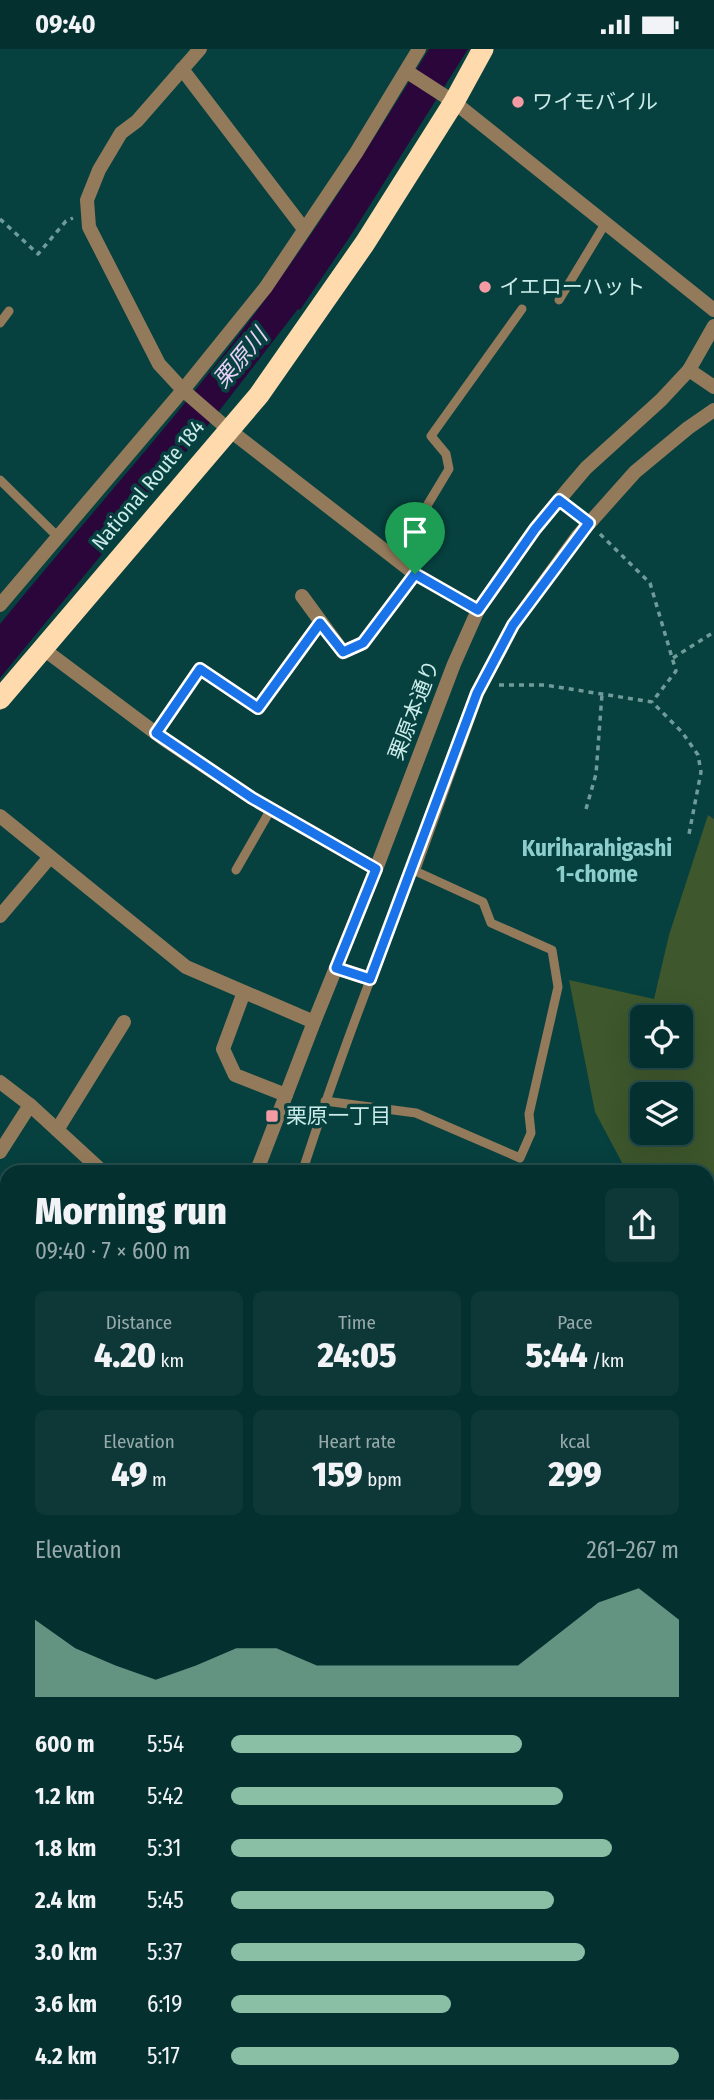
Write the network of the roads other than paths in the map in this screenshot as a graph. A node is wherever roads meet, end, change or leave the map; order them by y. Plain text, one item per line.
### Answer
1 (200, 49) edge
2 (419, 49) edge
3 (483, 49) edge
4 (182, 69) junction
5 (409, 73) junction
6 (447, 98) junction
7 (605, 224) junction
8 (304, 229) junction
9 (559, 300) dead end
10 (522, 309) dead end
11 (714, 310) edge
12 (9, 311) dead end
13 (0, 323) edge
14 (714, 326) edge
15 (689, 370) junction
16 (714, 387) edge
17 (187, 394) junction
18 (714, 410) edge
19 (222, 423) junction
20 (0, 480) edge
21 (58, 537) junction
22 (395, 559) junction
23 (415, 574) junction
24 (302, 596) dead end
25 (0, 605) edge
26 (478, 610) junction
27 (320, 623) junction
28 (42, 648) junction
29 (0, 699) edge
30 (156, 733) junction
31 (271, 809) junction
32 (0, 816) edge
33 (50, 857) junction
34 (376, 869) junction
35 (236, 870) dead end
36 (413, 870) junction
37 (0, 916) edge
38 (336, 968) junction
39 (370, 979) junction
40 (244, 992) junction
41 (124, 1022) dead end
42 (314, 1022) junction
43 (0, 1082) edge
44 (286, 1095) junction
45 (325, 1101) junction
46 (30, 1105) junction
47 (57, 1130) junction
48 (0, 1152) edge
49 (95, 1165) edge
50 (259, 1165) edge
51 (305, 1165) edge

1 - 4 street
2 - 5 street
3 - 6 highway, National Route 184
4 - 8 street
4 - 17 street
5 - 6 street
5 - 8 street
6 - 7 street
6 - 19 highway, National Route 184
7 - 9 lane
7 - 11 street
8 - 17 street
10 - 22 lane
12 - 13 lane
14 - 15 street, 栗原本通り
15 - 16 street
15 - 26 street, 栗原本通り
17 - 19 street
17 - 21 street
18 - 36 street
19 - 22 street
19 - 28 highway, National Route 184
20 - 21 lane
21 - 25 street
22 - 23 street
23 - 26 street
23 - 27 street
24 - 27 street
26 - 34 street, 栗原本通り
27 - 30 street
28 - 29 highway, National Route 184
28 - 30 street
30 - 31 street
31 - 34 street
31 - 35 lane
32 - 33 street
33 - 37 street
33 - 40 street
34 - 38 street, 栗原本通り
36 - 39 lane
36 - 45 lane
38 - 39 street
38 - 42 street, 栗原本通り
39 - 45 lane
40 - 42 street
40 - 44 street
41 - 47 street
42 - 44 street, 栗原本通り
43 - 46 street
44 - 50 street, 栗原本通り
45 - 51 lane
46 - 47 street
46 - 48 street
47 - 49 street

